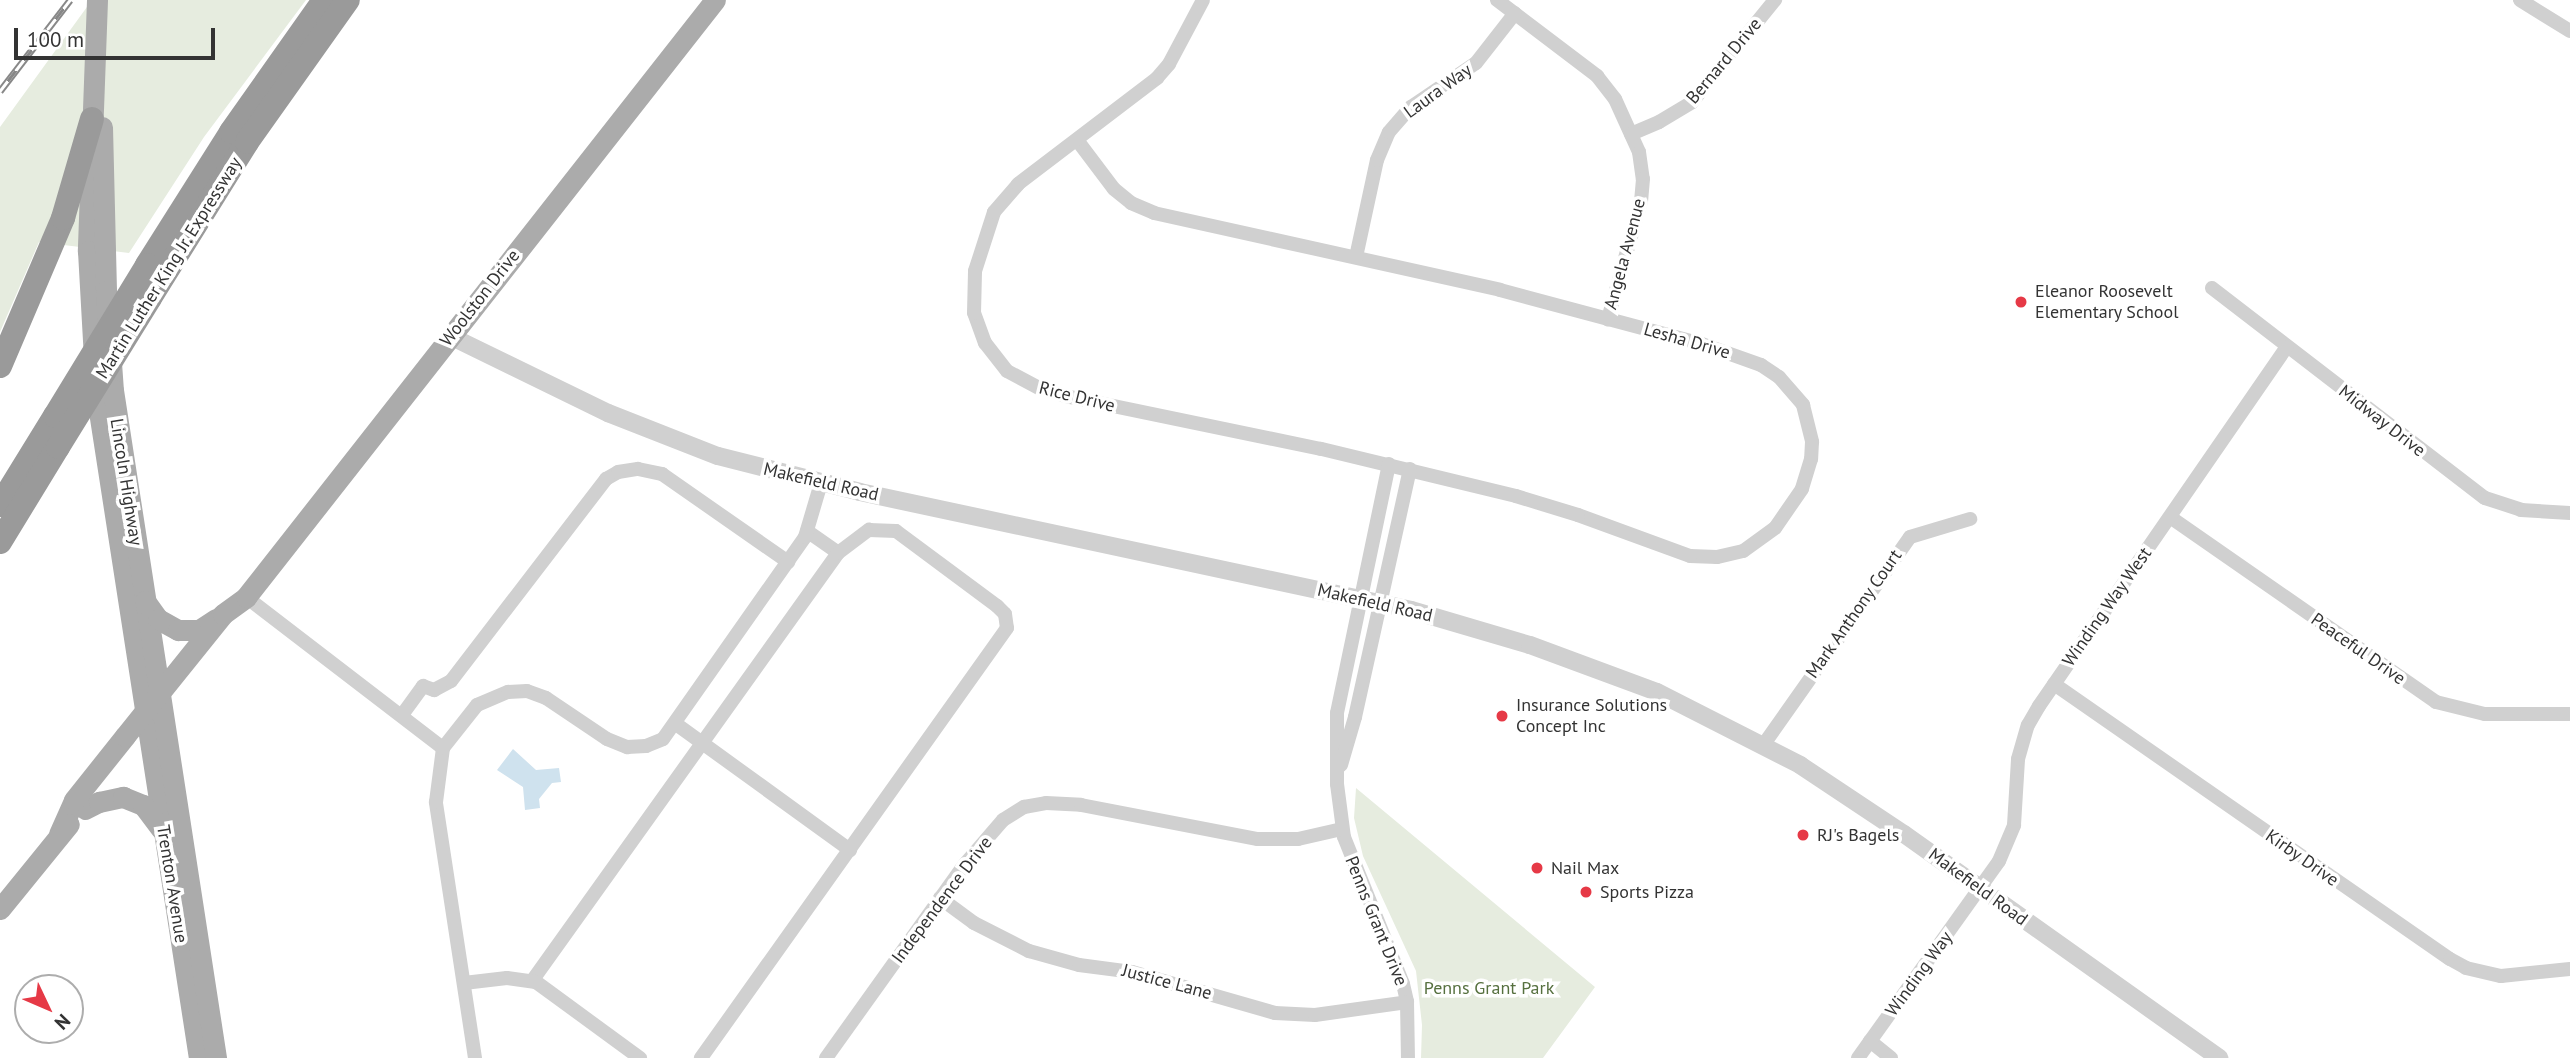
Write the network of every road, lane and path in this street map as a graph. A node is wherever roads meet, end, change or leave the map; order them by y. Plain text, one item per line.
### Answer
1 (97, 0) edge
2 (324, 0) edge
3 (348, 0) edge
4 (715, 0) edge
5 (1203, 0) edge
6 (1497, 0) edge
7 (1775, 0) edge
8 (2520, 0) edge
9 (1515, 13) junction
10 (2570, 31) edge
11 (97, 47) junction
12 (92, 119) junction
13 (1631, 134) junction
14 (1077, 140) junction
15 (1356, 257) junction
16 (2212, 288) dead end
17 (1608, 319) junction
18 (450, 336) junction
19 (2287, 347) junction
20 (0, 366) edge
21 (1389, 464) junction
22 (1410, 470) junction
23 (821, 483) junction
24 (0, 505) edge
25 (2570, 513) edge
26 (2169, 517) junction
27 (1970, 519) dead end
28 (807, 531) junction
29 (0, 542) edge
30 (838, 553) junction
31 (788, 562) junction
32 (246, 597) junction
33 (144, 598) junction
34 (1361, 598) junction
35 (1380, 603) junction
36 (223, 614) junction
37 (2054, 684) junction
38 (153, 713) junction
39 (2570, 714) edge
40 (402, 715) junction
41 (676, 724) junction
42 (703, 742) junction
43 (1764, 744) junction
44 (443, 748) junction
45 (1337, 784) junction
46 (85, 809) junction
47 (1342, 829) junction
48 (59, 834) junction
49 (164, 836) junction
50 (850, 850) junction
51 (1979, 889) junction
52 (940, 898) junction
53 (0, 909) edge
54 (2570, 969) edge
55 (532, 981) junction
56 (464, 983) junction
57 (1407, 1002) junction
58 (1870, 1041) junction
59 (199, 1058) edge
60 (216, 1058) edge
61 (475, 1058) edge
62 (640, 1058) edge
63 (701, 1058) edge
64 (827, 1058) edge
65 (1408, 1058) edge
66 (1858, 1058) edge
67 (1891, 1058) edge
68 (2219, 1058) edge

1 - 11 main road, Lincoln Highway
2 - 24 highway, Martin Luther King Jr. Expressway, bridge
3 - 29 highway, Martin Luther King Jr. Expressway, bridge
4 - 18 main road, Woolston Drive
5 - 14 street, Rice Drive
6 - 9 street, Angela Avenue
7 - 13 street, Bernard Drive
8 - 10 street
9 - 13 street, Angela Avenue
9 - 15 street, Laura Way
11 - 12 main road, Lincoln Highway
11 - 33 main road, Lincoln Highway
12 - 20 highway
12 - 38 main road, Lincoln Highway
13 - 17 street, Angela Avenue
14 - 15 street, Lesha Drive
14 - 21 street, Rice Drive
15 - 17 street, Lesha Drive
16 - 19 street, Midway Drive
17 - 22 street, Lesha Drive
18 - 23 street, Makefield Road
18 - 32 main road, Woolston Drive
19 - 25 street, Midway Drive
19 - 26 street, Winding Way West
21 - 22 street, Rice Drive
21 - 34 street, Penns Grant Drive
22 - 35 street, Penns Grant Drive
23 - 28 street
23 - 34 street, Makefield Road
26 - 37 street, Winding Way West
26 - 39 street, Peaceful Drive
27 - 43 street, Mark Anthony Court
28 - 30 street
28 - 31 street
30 - 42 street
30 - 50 street
31 - 40 street
31 - 41 street
32 - 36 main road, Woolston Drive
32 - 38 main road, Woolston Drive
32 - 40 street
33 - 36 main road
33 - 38 main road, Lincoln Highway
34 - 35 street, Makefield Road
34 - 45 street, Penns Grant Drive
35 - 43 street, Makefield Road
35 - 45 street, Penns Grant Drive
36 - 38 main road, Woolston Drive
37 - 51 street, Winding Way West
37 - 54 street, Kirby Drive
38 - 46 main road
38 - 48 main road
38 - 49 main road, Trenton Avenue
38 - 60 main road
40 - 44 street
41 - 42 street
41 - 44 street
42 - 50 street
42 - 55 street
43 - 51 street, Makefield Road
44 - 56 street
45 - 47 street, Penns Grant Drive
46 - 48 main road
46 - 49 main road
47 - 52 street, Independence Drive
47 - 57 street, Penns Grant Drive
48 - 53 main road
49 - 59 main road, Trenton Avenue
50 - 63 street
51 - 58 street, Winding Way
51 - 68 street, Makefield Road
52 - 57 street, Justice Lane
52 - 64 street, Independence Drive
55 - 56 street
55 - 62 street
56 - 61 street
57 - 65 street, Penns Grant Drive
58 - 66 street, Winding Way
58 - 67 street

